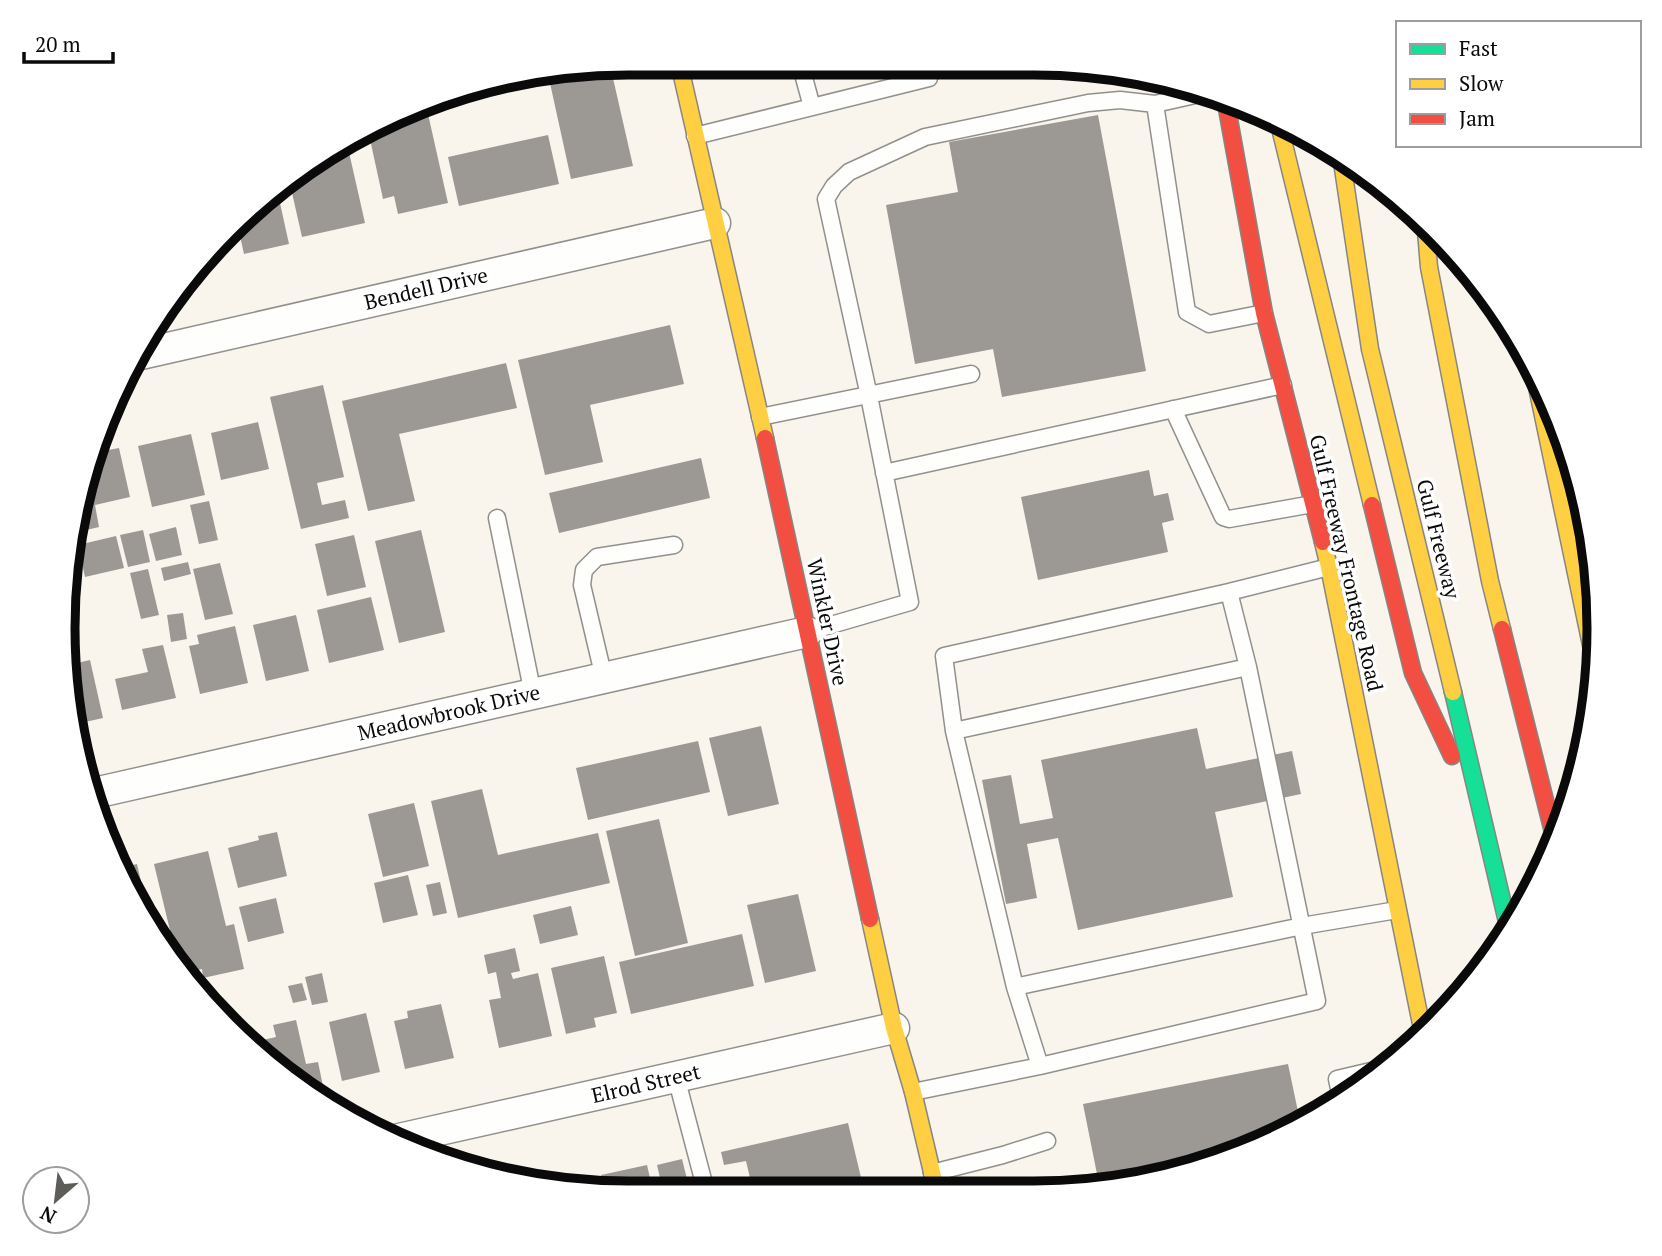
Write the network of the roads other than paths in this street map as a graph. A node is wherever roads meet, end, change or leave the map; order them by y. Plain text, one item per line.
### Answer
1 (682, 75) edge
2 (803, 75) edge
3 (929, 78) dead end
4 (1186, 97) edge
5 (1155, 104) junction
6 (812, 107) junction
7 (1227, 110) edge
8 (1281, 134) edge
9 (695, 136) junction
10 (1343, 170) edge
11 (715, 223) junction
12 (1427, 239) edge
13 (1264, 313) junction
14 (149, 352) edge
15 (971, 374) dead end
16 (1283, 385) junction
17 (869, 396) junction
18 (1541, 408) edge
19 (1173, 409) junction
20 (760, 417) junction
21 (884, 472) junction
22 (1313, 504) junction
23 (497, 518) dead end
24 (674, 545) dead end
25 (1329, 567) junction
26 (1229, 592) junction
27 (1587, 628) edge
28 (807, 632) junction
29 (1248, 667) junction
30 (604, 678) junction
31 (533, 694) junction
32 (954, 731) junction
33 (100, 792) edge
34 (1551, 824) edge
35 (1487, 831) junction
36 (1398, 910) junction
37 (1506, 916) edge
38 (1301, 926) junction
39 (1016, 987) junction
40 (1421, 1023) edge
41 (894, 1028) junction
42 (1040, 1066) junction
43 (1361, 1073) edge
44 (676, 1077) junction
45 (1339, 1089) edge
46 (913, 1092) junction
47 (411, 1136) edge
48 (1046, 1141) dead end
49 (703, 1181) edge
50 (934, 1181) edge

1 - 9 main road, Winkler Drive
2 - 6 lane
3 - 6 lane
4 - 5 lane
5 - 13 lane
5 - 17 lane
6 - 9 lane
7 - 13 main road, Gulf Freeway Frontage Road
8 - 35 main road
9 - 11 main road, Winkler Drive
10 - 35 main road, Gulf Freeway
11 - 14 street, Bendell Drive
11 - 20 main road, Winkler Drive
12 - 34 main road, Gulf Freeway
13 - 16 main road, Gulf Freeway Frontage Road
15 - 17 lane
16 - 19 lane
16 - 22 main road, Gulf Freeway Frontage Road
17 - 20 lane
17 - 21 lane
18 - 27 main road
19 - 21 lane
19 - 22 lane
20 - 28 main road, Winkler Drive
21 - 28 lane
22 - 25 main road, Gulf Freeway Frontage Road
23 - 31 lane
24 - 30 lane
25 - 26 lane
25 - 36 main road, Gulf Freeway Frontage Road
26 - 29 lane
26 - 32 lane
28 - 30 street, Meadowbrook Drive
28 - 41 main road, Winkler Drive
29 - 32 lane
29 - 38 lane
30 - 31 street, Meadowbrook Drive
31 - 33 street, Meadowbrook Drive
32 - 39 lane
35 - 37 main road, Gulf Freeway
36 - 38 lane
36 - 40 main road, Gulf Freeway Frontage Road
38 - 39 lane
38 - 42 lane
39 - 42 lane
41 - 44 street, Elrod Street
41 - 46 main road, Winkler Drive
42 - 46 lane
43 - 45 lane
44 - 47 street, Elrod Street
44 - 49 lane
46 - 50 main road, Winkler Drive
48 - 50 lane

